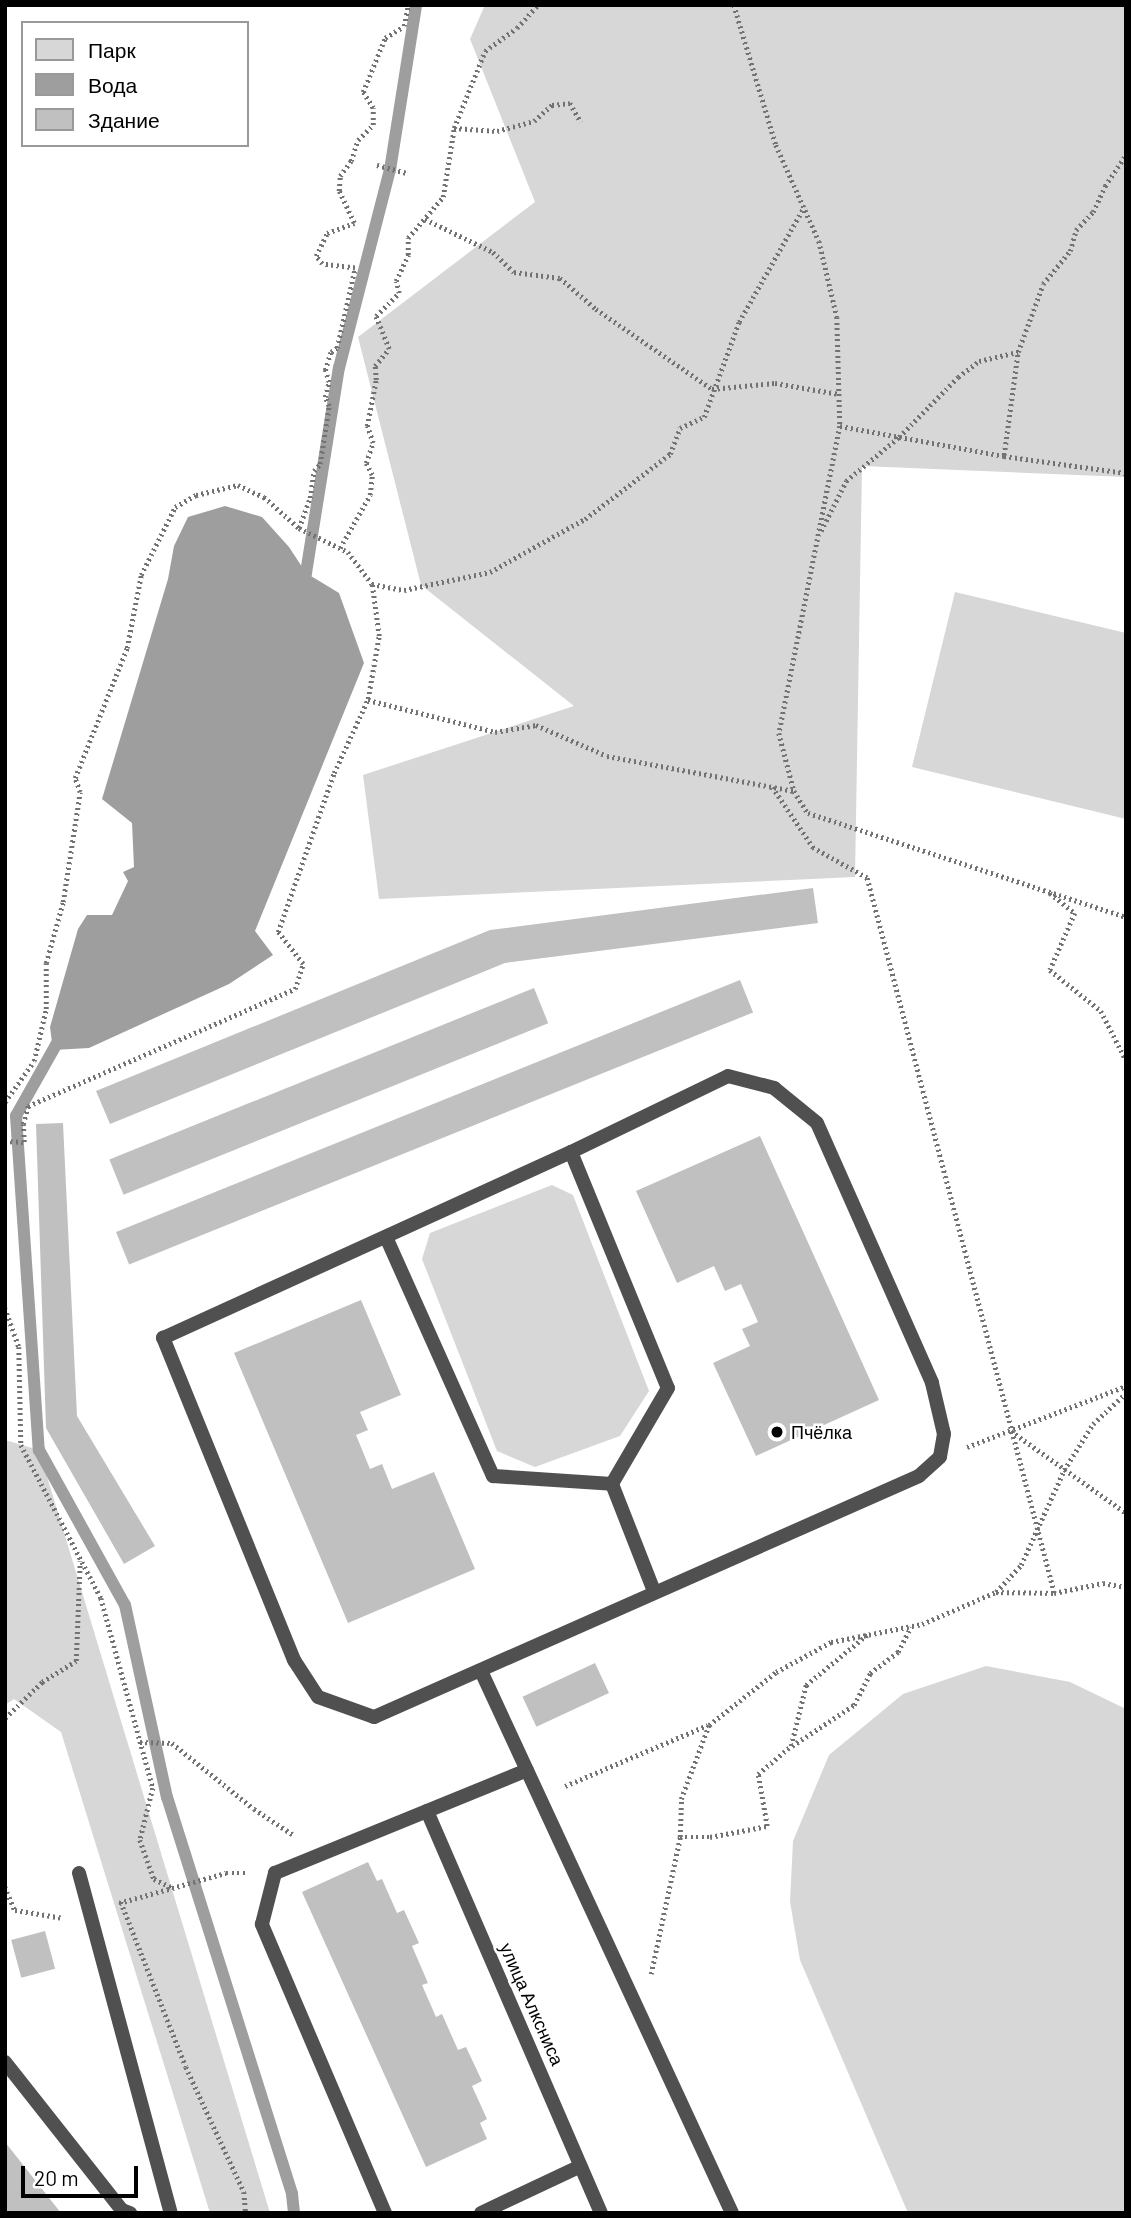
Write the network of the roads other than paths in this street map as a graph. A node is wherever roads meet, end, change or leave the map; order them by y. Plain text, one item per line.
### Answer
1 (571, 1152) junction
2 (386, 1237) junction
3 (612, 1484) junction
4 (654, 1591) junction
5 (481, 1671) junction
6 (527, 1770) junction
7 (427, 1811) junction
8 (79, 1873) dead end
9 (5, 2062) edge
10 (581, 2166) junction
11 (130, 2213) edge
12 (171, 2213) edge
13 (385, 2213) edge
14 (481, 2213) edge
15 (601, 2213) edge
16 (732, 2213) edge

1 - 2 lane
1 - 3 lane
1 - 4 lane
2 - 3 lane
2 - 5 lane
3 - 4 lane
4 - 5 lane
5 - 6 lane
6 - 7 lane
6 - 16 lane
7 - 10 lane, улица Алксниса
7 - 13 lane
8 - 12 lane
9 - 11 lane
10 - 14 lane
10 - 15 lane, улица Алксниса

